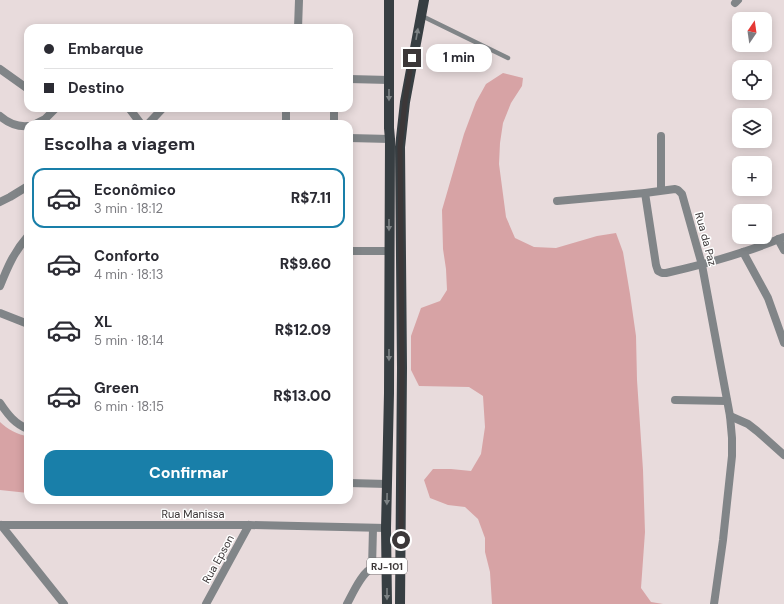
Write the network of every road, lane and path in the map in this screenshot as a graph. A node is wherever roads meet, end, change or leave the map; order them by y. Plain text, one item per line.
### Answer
1 (299, 0) edge
2 (389, 0) edge
3 (424, 0) edge
4 (420, 15) junction
5 (298, 24) edge
6 (508, 58) dead end
7 (0, 69) edge
8 (353, 79) edge
9 (389, 80) junction
10 (24, 85) edge
11 (52, 112) edge
12 (159, 112) edge
13 (0, 116) edge
14 (43, 120) edge
15 (152, 120) edge
16 (24, 126) edge
17 (661, 136) dead end
18 (353, 138) edge
19 (390, 139) junction
20 (24, 188) edge
21 (661, 190) junction
22 (645, 193) junction
23 (557, 201) dead end
24 (0, 202) edge
25 (781, 238) edge
26 (24, 241) edge
27 (784, 250) edge
28 (353, 251) edge
29 (389, 251) junction
30 (743, 252) junction
31 (702, 265) junction
32 (0, 286) edge
33 (0, 313) edge
34 (24, 322) edge
35 (784, 343) edge
36 (675, 400) dead end
37 (727, 401) junction
38 (0, 403) edge
39 (730, 416) junction
40 (24, 427) edge
41 (784, 455) edge
42 (353, 483) edge
43 (387, 484) junction
44 (0, 525) edge
45 (249, 525) junction
46 (373, 528) junction
47 (386, 528) junction
48 (372, 568) junction
49 (387, 568) junction
50 (64, 604) edge
51 (206, 604) edge
52 (347, 604) edge
53 (387, 604) edge
54 (400, 604) edge
55 (714, 604) edge

1 - 5 street
2 - 9 main road, RJ-101
3 - 4 main road, RJ-101
4 - 6 lane
54 -> 4 main road, RJ-101
7 - 10 street
8 - 9 street
9 -> 19 main road, RJ-101
11 - 14 street
12 - 15 street
13 - 16 street
17 - 21 street
18 - 19 street
19 -> 29 main road, RJ-101
20 - 24 street
21 - 22 street, Rua da Paz
21 - 31 street, Rua da Paz
22 - 23 street, Rua da Paz
22 - 31 street
25 - 27 street
25 - 30 street
26 - 32 street
28 - 29 street
29 -> 43 main road, RJ-101
30 - 31 street
30 - 35 street
31 - 37 street, Rua da Paz
33 - 34 street
36 - 37 street
37 - 39 street, Rua da Paz
38 - 40 street
39 - 41 street
39 - 55 street, Rua da Paz
42 - 43 street
43 -> 47 main road, RJ-101
44 - 45 street, Rua Manissa
44 - 50 street
45 - 46 street, Rua Manissa
45 - 51 street, Rua Epson
46 - 47 street, Rua Manissa
46 - 48 street
47 - 49 main road, RJ-101
48 - 49 street
48 - 52 street
49 -> 53 main road, RJ-101

